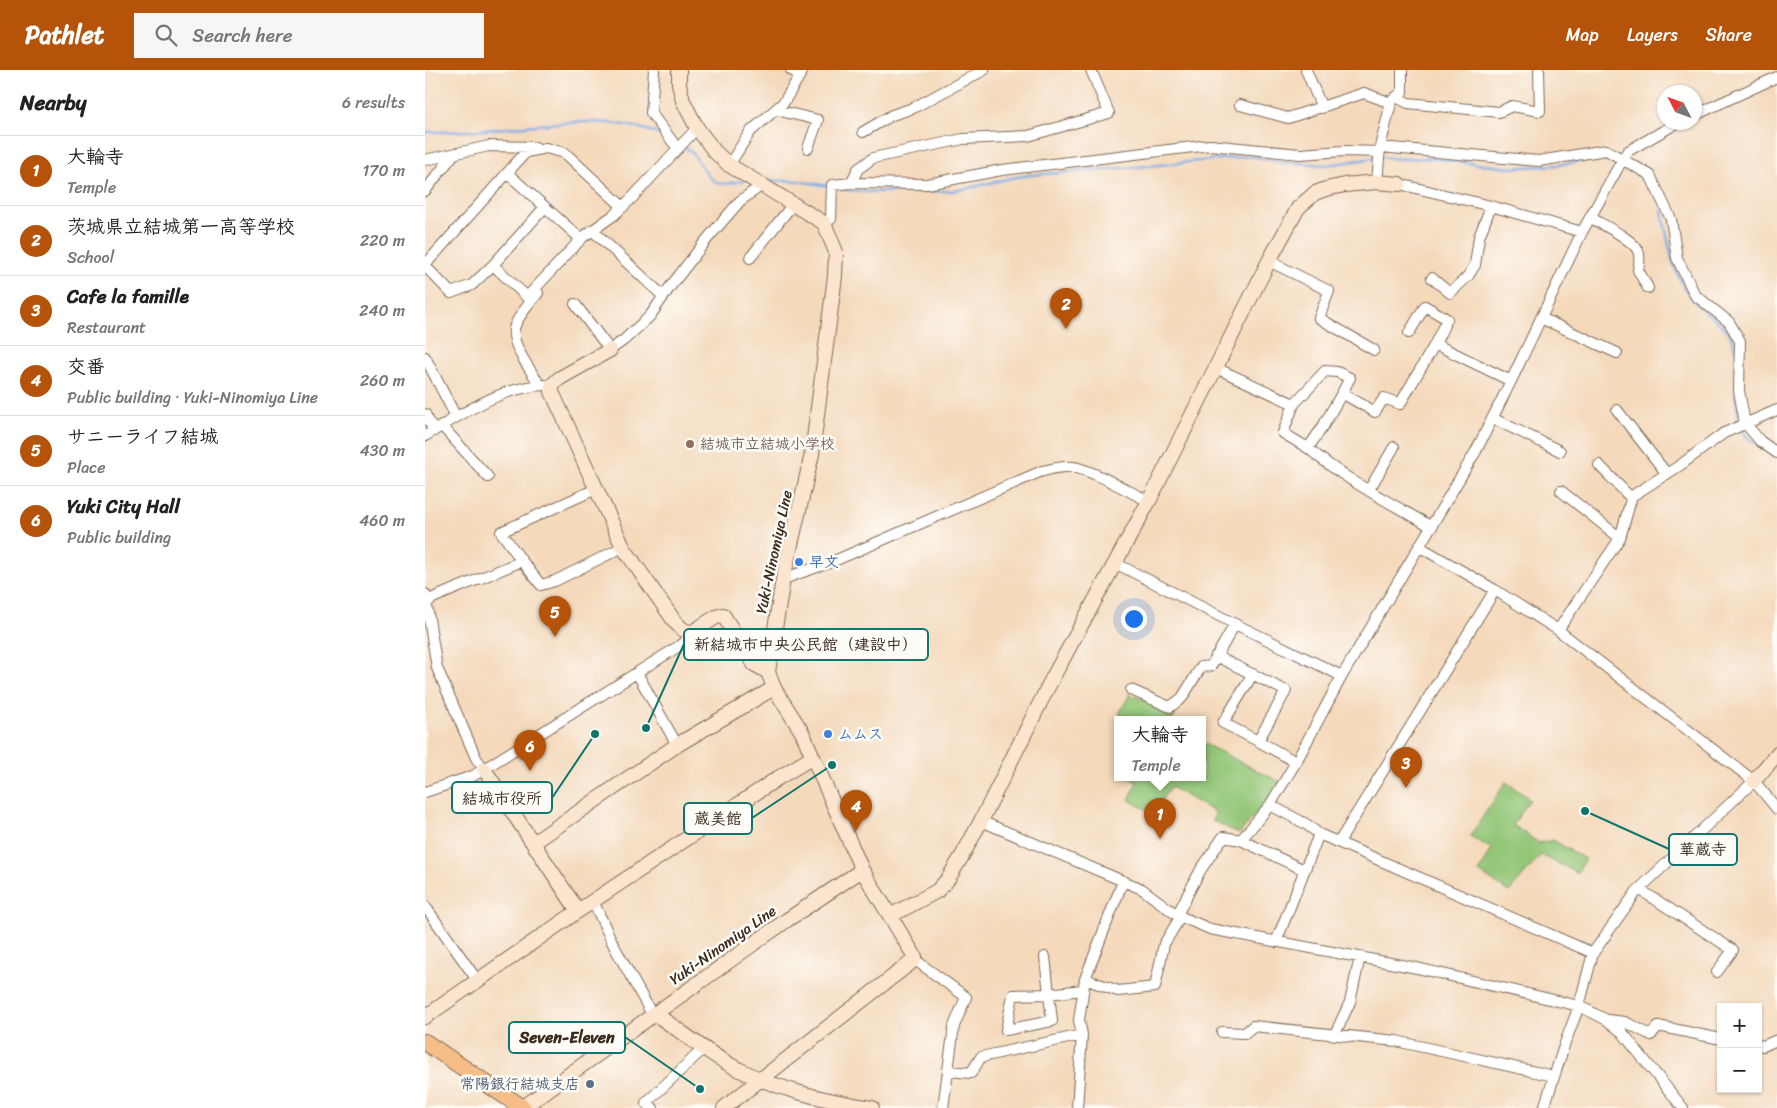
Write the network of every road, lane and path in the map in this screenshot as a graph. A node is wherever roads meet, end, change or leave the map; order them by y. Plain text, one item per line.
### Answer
1 (654, 70) edge
2 (679, 70) edge
3 (984, 70) edge
4 (1091, 70) edge
5 (1306, 70) edge
6 (1402, 70) edge
7 (1539, 70) edge
8 (798, 72) edge
9 (1777, 77) edge
10 (1393, 100) junction
11 (1240, 105) dead end
12 (1322, 108) junction
13 (775, 110) junction
14 (1702, 112) edge
15 (697, 128) junction
16 (1665, 130) edge
17 (863, 132) dead end
18 (546, 148) junction
19 (678, 148) junction
20 (807, 148) dead end
21 (1380, 150) junction
22 (454, 154) junction
23 (1622, 159) junction
24 (425, 160) edge
25 (729, 165) junction
26 (507, 173) junction
27 (1377, 182) junction
28 (851, 183) junction
29 (1399, 184) joint
30 (762, 186) junction
31 (425, 191) edge
32 (793, 204) junction
33 (1491, 206) junction
34 (545, 207) junction
35 (623, 207) junction
36 (1591, 218) junction
37 (824, 223) junction
38 (592, 230) junction
39 (1582, 232) junction
40 (581, 239) junction
41 (750, 258) dead end
42 (1269, 261) junction
43 (493, 265) junction
44 (425, 266) edge
45 (1432, 278) dead end
46 (537, 286) junction
47 (1648, 288) dead end
48 (663, 296) junction
49 (575, 304) dead end
50 (1541, 318) junction
51 (1409, 333) dead end
52 (1435, 344) junction
53 (610, 350) junction
54 (1374, 350) dead end
55 (1617, 353) dead end
56 (425, 357) edge
57 (1216, 368) junction
58 (1511, 381) junction
59 (546, 385) junction
60 (1342, 393) junction
61 (1294, 404) junction
62 (1617, 410) dead end
63 (1777, 410) edge
64 (425, 414) edge
65 (457, 417) junction
66 (1493, 418) junction
67 (1745, 423) junction
68 (434, 431) edge
69 (1394, 447) dead end
70 (1308, 448) junction
71 (1560, 451) dead end
72 (1777, 452) edge
73 (1599, 465) dead end
74 (1667, 474) junction
75 (487, 477) dead end
76 (595, 489) junction
77 (1369, 490) junction
78 (1561, 491) dead end
79 (1631, 498) junction
80 (1149, 501) junction
81 (1431, 527) junction
82 (1620, 538) junction
83 (623, 547) junction
84 (1420, 547) junction
85 (522, 561) junction
86 (1115, 563) junction
87 (783, 579) junction
88 (1495, 590) junction
89 (426, 598) edge
90 (1235, 624) junction
91 (1557, 630) junction
92 (691, 633) junction
93 (429, 635) edge
94 (1216, 656) junction
95 (767, 672) junction
96 (637, 673) junction
97 (1253, 674) junction
98 (1342, 676) junction
99 (774, 688) junction
100 (1131, 690) dead end
101 (1258, 741) junction
102 (677, 745) junction
103 (1777, 754) edge
104 (813, 757) junction
105 (1296, 762) junction
106 (484, 769) junction
107 (1754, 781) junction
108 (425, 792) edge
109 (1270, 805) junction
110 (1777, 808) edge
111 (981, 821) junction
112 (1319, 834) junction
113 (1241, 840) junction
114 (1339, 842) junction
115 (533, 843) junction
116 (862, 870) junction
117 (1304, 870) junction
118 (1123, 881) junction
119 (1639, 889) junction
120 (593, 901) junction
121 (425, 906) edge
122 (578, 911) junction
123 (1179, 915) junction
124 (890, 916) junction
125 (1276, 942) junction
126 (1593, 953) junction
127 (915, 957) junction
128 (1045, 957) dead end
129 (1361, 957) junction
130 (1717, 972) dead end
131 (1085, 979) junction
132 (477, 980) junction
133 (1082, 990) junction
134 (1049, 994) junction
135 (1579, 1006) junction
136 (655, 1014) junction
137 (425, 1017) edge
138 (1607, 1020) junction
139 (1222, 1032) dead end
140 (1335, 1034) junction
141 (1081, 1035) junction
142 (1717, 1038) edge
143 (1777, 1040) edge
144 (425, 1042) edge
145 (1762, 1046) edge
146 (704, 1048) junction
147 (948, 1071) junction
148 (1554, 1076) junction
149 (760, 1080) junction
150 (825, 1104) edge
151 (523, 1108) edge
152 (653, 1108) edge
153 (724, 1108) edge
154 (873, 1108) edge
155 (943, 1108) edge
156 (1077, 1108) edge
157 (1544, 1108) edge
158 (1683, 1108) edge

1 - 19 street
2 - 15 street
3 - 17 street
4 - 28 street
5 - 12 street
6 - 10 street
7 - 10 street
8 - 13 street
9 - 14 street
10 - 12 street
10 - 21 street
11 - 12 street
13 - 20 street
13 - 25 street
15 - 19 street
15 - 25 street
16 - 23 street
18 - 22 street
18 - 26 street
18 - 35 street
19 - 35 street
21 - 23 street
21 - 27 street
21 - 28 street
22 - 24 street
22 - 31 street
23 - 36 street
23 - 67 street
25 - 30 street
26 - 34 street
26 - 44 street
27 - 29 street
27 - 42 street
28 - 37 street
29 - 33 street
30 - 32 street
30 - 48 street
32 - 37 street
32 - 41 street
33 - 39 street
33 - 45 street
34 - 40 street
34 - 43 street
35 - 38 street
36 - 39 street
36 - 47 street
37 - 87 street, Yuki-Ninomiya Line
38 - 40 street
38 - 48 street
39 - 50 street
40 - 46 street
42 - 54 street
42 - 57 street
43 - 44 street
43 - 46 street
46 - 59 street
48 - 53 street
49 - 53 street
50 - 55 street
50 - 58 street
51 - 52 street
52 - 58 street
52 - 60 street
53 - 59 street
56 - 65 street
57 - 61 street
57 - 80 street
58 - 66 street
59 - 65 street
59 - 76 street
60 - 61 street
60 - 70 street
61 - 70 street
62 - 74 street
63 - 67 street
64 - 68 street
65 - 68 street
66 - 71 street
66 - 81 street
67 - 72 street
67 - 74 street
68 - 75 street
69 - 77 street
70 - 77 street
73 - 79 street
74 - 79 street
76 - 83 street
76 - 85 street
77 - 81 street
78 - 82 street
79 - 82 street
80 - 86 street
80 - 87 street
81 - 84 street
82 - 91 street
83 - 85 street
83 - 92 street
84 - 88 street
84 - 98 street
85 - 89 street
86 - 90 street
86 - 111 street
87 - 95 street, Yuki-Ninomiya Line
88 - 91 street
88 - 114 street
89 - 93 street
90 - 94 street
90 - 98 street
91 - 107 street
92 - 95 street
92 - 96 street
93 - 106 street
94 - 97 street
94 - 100 street
95 - 99 street
96 - 102 street
96 - 106 street
97 - 101 street
97 - 101 street
98 - 105 street
99 - 102 street
99 - 104 street
101 - 105 street
102 - 115 street
103 - 107 street
104 - 116 street
104 - 120 street
105 - 109 street
106 - 108 street
106 - 115 street
107 - 110 street
107 - 119 street
109 - 112 street
109 - 113 street
111 - 118 street
111 - 124 street
112 - 114 street
112 - 117 street
113 - 117 street
113 - 123 street
114 - 126 street
115 - 122 street
116 - 124 street
116 - 136 street, Yuki-Ninomiya Line
117 - 125 street
118 - 123 street
118 - 131 street
119 - 126 street
119 - 130 street
120 - 122 street
120 - 136 street
121 - 132 street
122 - 132 street
123 - 125 street
123 - 131 street
124 - 127 street
125 - 129 street
126 - 135 street
127 - 147 street
127 - 149 street
128 - 134 street
129 - 135 street
129 - 140 street
131 - 133 street
132 - 137 street
133 - 134 street
133 - 141 street
134 - 134 street
135 - 138 street
135 - 148 street
136 - 146 street
136 - 151 street, Yuki-Ninomiya Line
138 - 142 street
138 - 158 street
139 - 140 street
140 - 148 street
141 - 147 street
141 - 156 street
143 - 145 street
144 - 151 main road
146 - 149 street
146 - 152 street
147 - 155 street
148 - 157 street
149 - 150 street
149 - 153 street
150 - 154 street

